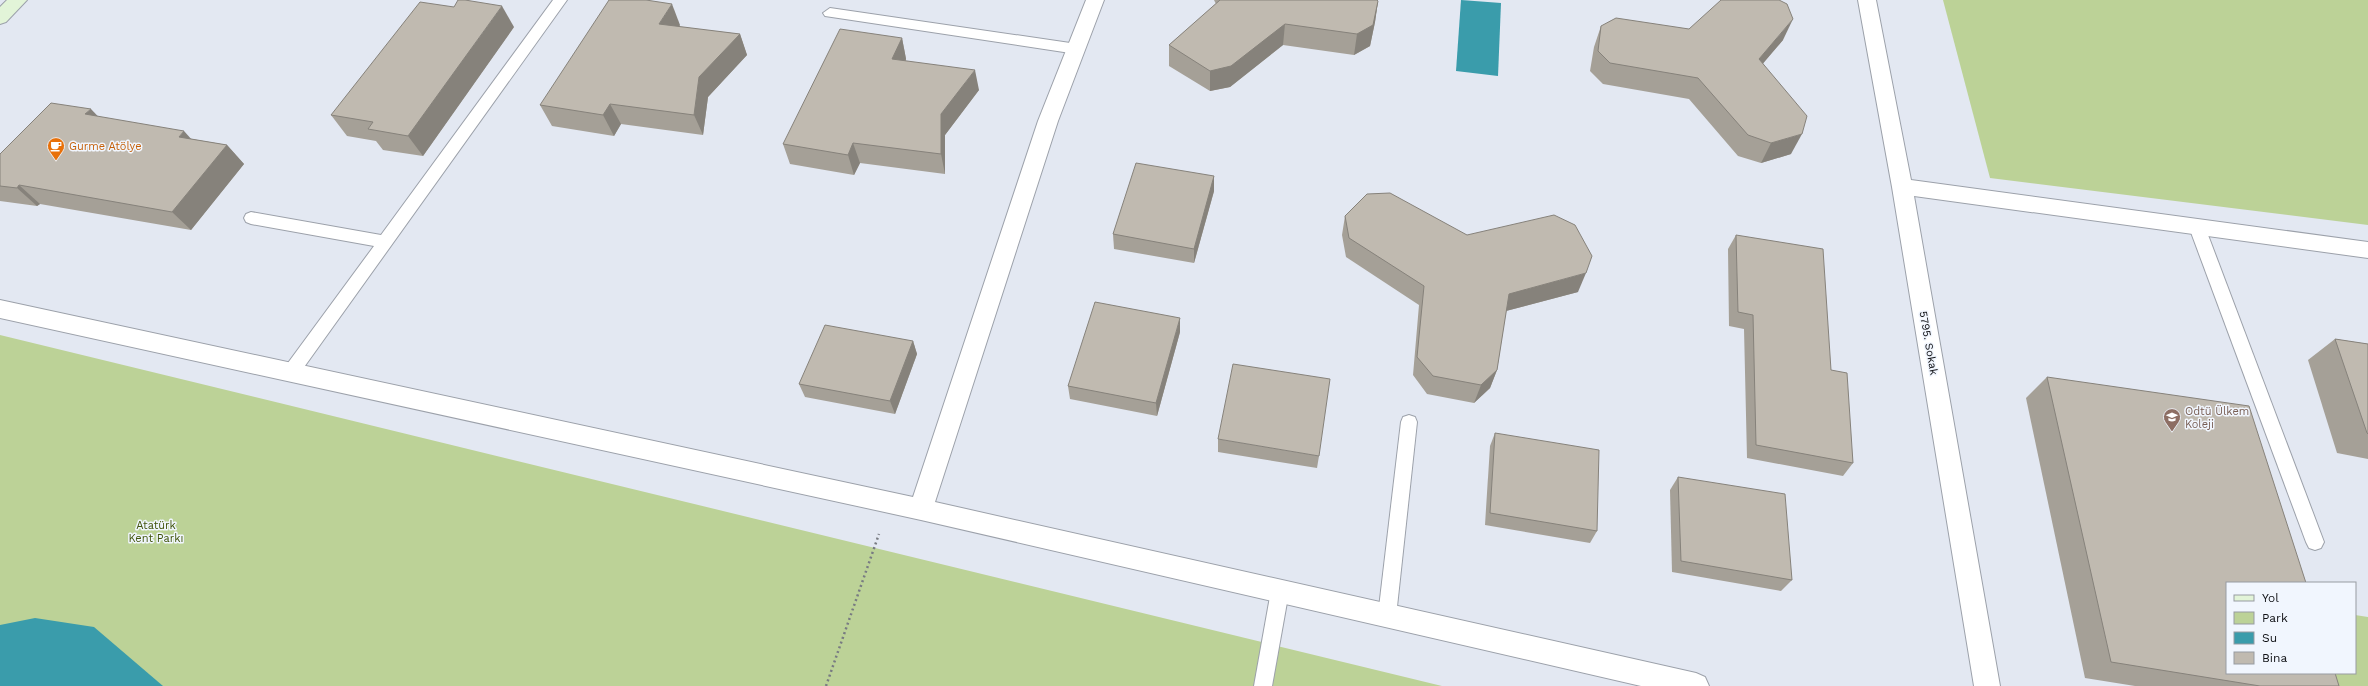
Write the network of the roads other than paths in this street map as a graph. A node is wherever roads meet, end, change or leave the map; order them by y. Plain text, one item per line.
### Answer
1 (18, 0) edge
2 (560, 0) edge
3 (1095, 0) edge
4 (1867, 0) edge
5 (830, 13) dead end
6 (0, 18) edge
7 (1077, 49) junction
8 (1902, 187) junction
9 (251, 218) dead end
10 (2197, 227) junction
11 (385, 242) junction
12 (2368, 250) edge
13 (0, 309) edge
14 (291, 372) junction
15 (1409, 422) dead end
16 (921, 509) junction
17 (2315, 542) dead end
18 (1280, 591) junction
19 (1386, 616) junction
20 (1263, 686) edge
21 (1696, 686) edge
22 (1987, 686) edge

1 - 6 street
2 - 11 lane
3 - 7 street
4 - 8 street, 5795. Sokak
5 - 7 lane
7 - 16 street
8 - 10 street
8 - 22 street, 5795. Sokak
9 - 11 lane
10 - 12 street
10 - 17 lane
11 - 14 lane
13 - 14 street
14 - 16 street
15 - 19 lane
16 - 18 street
18 - 19 street
18 - 20 lane
19 - 21 street

